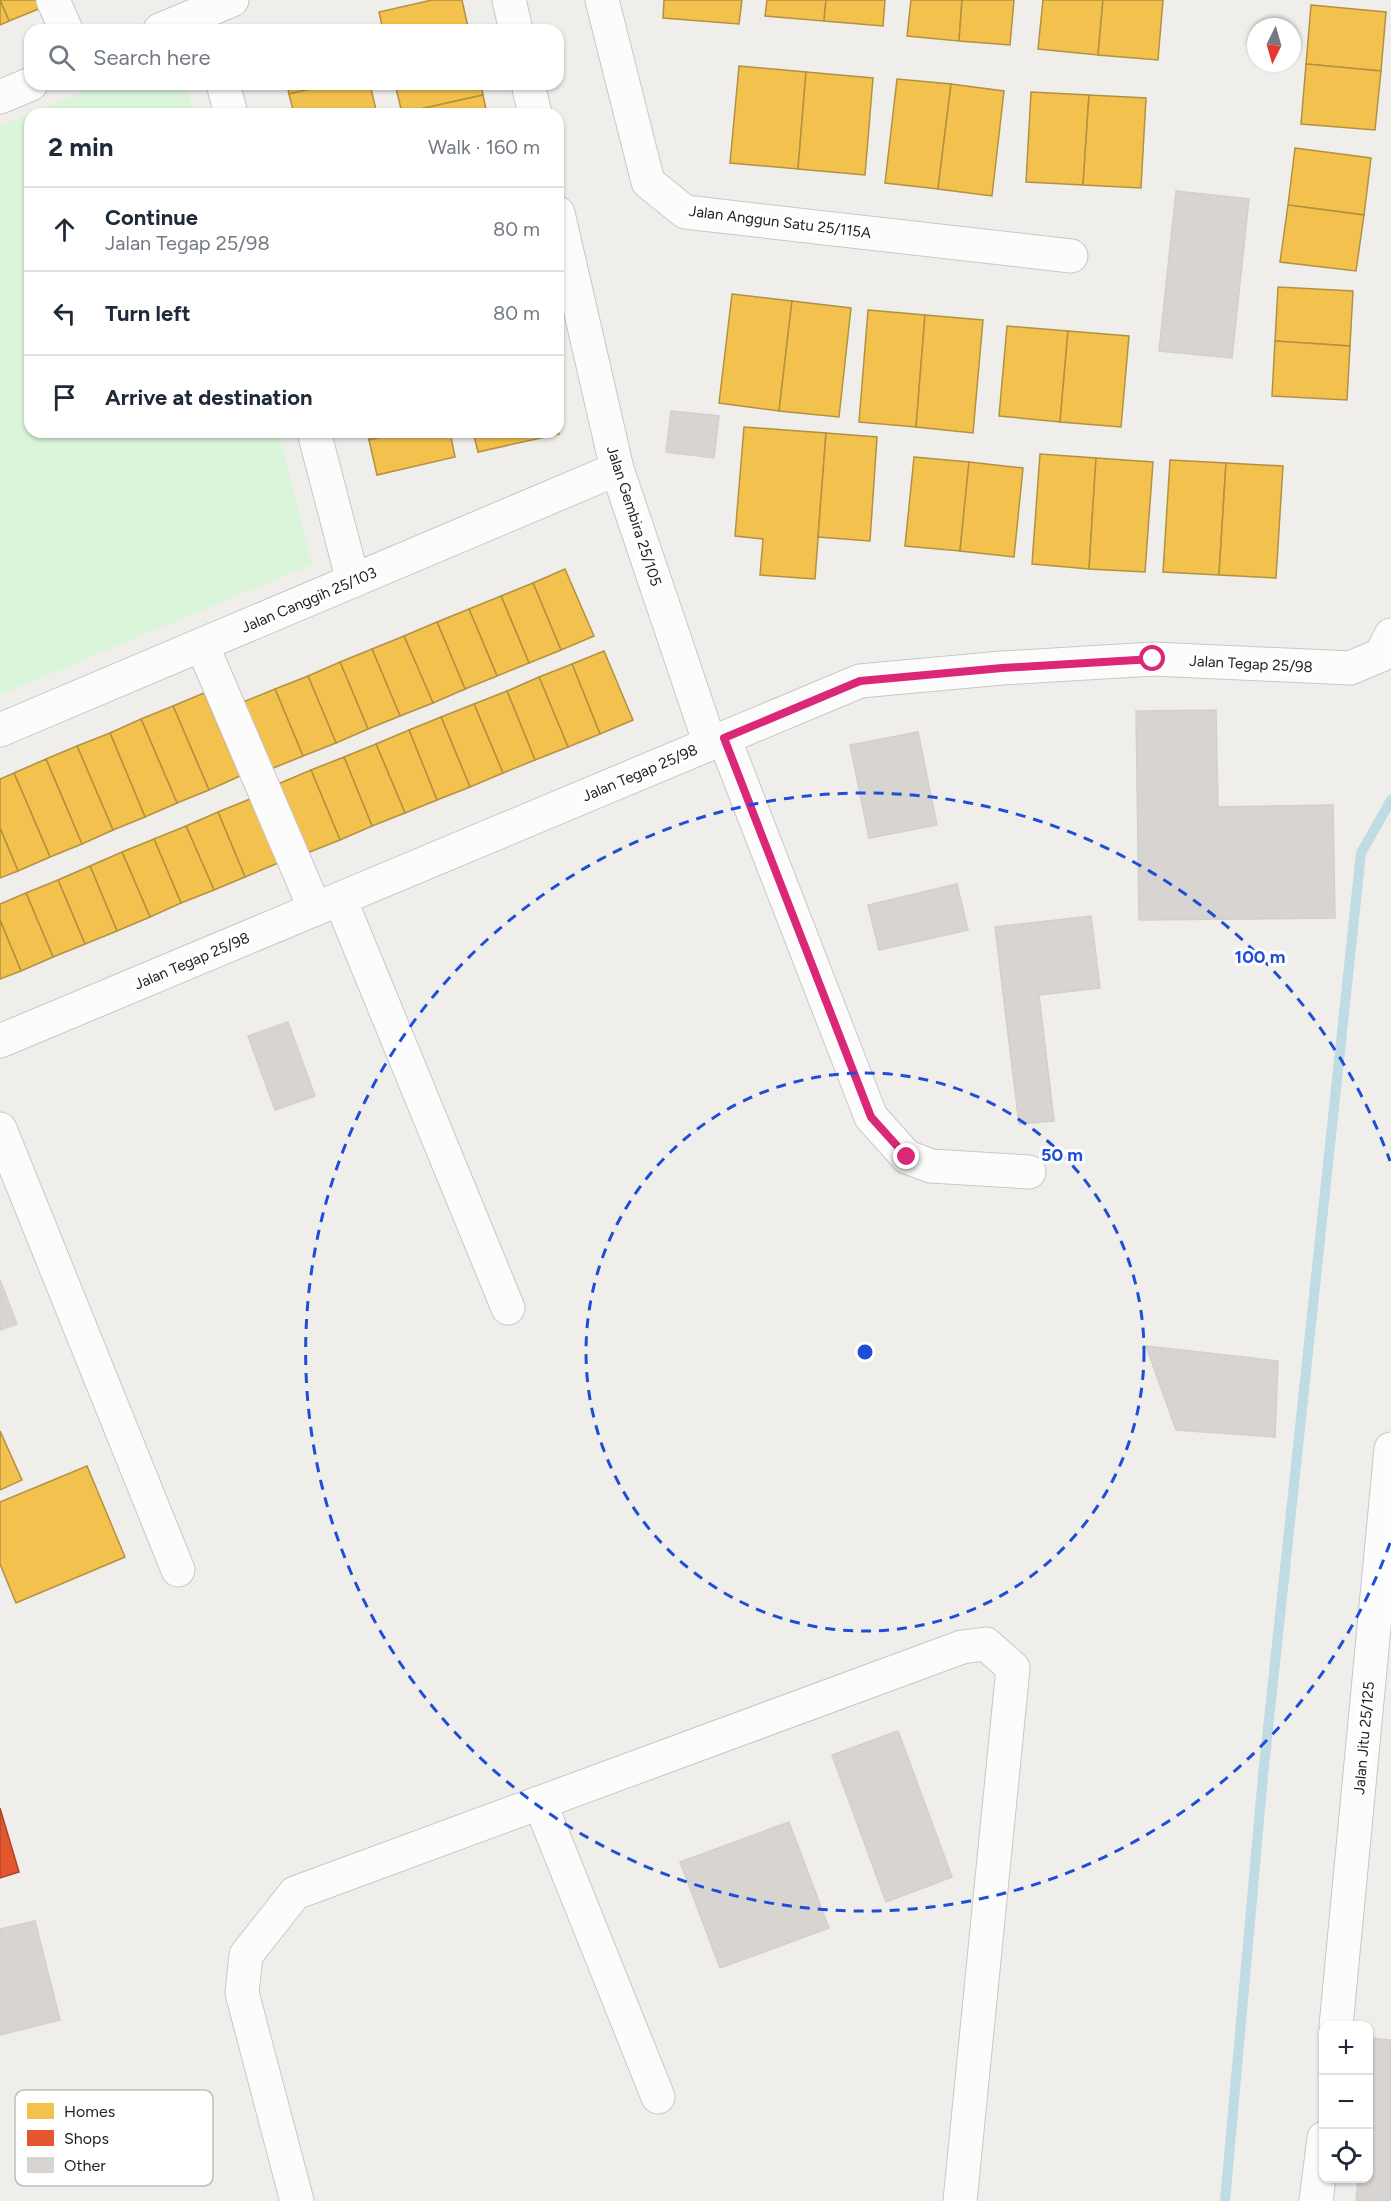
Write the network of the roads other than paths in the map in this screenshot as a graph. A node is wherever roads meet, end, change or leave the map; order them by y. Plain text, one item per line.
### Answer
1 (53, 0) edge
2 (509, 0) edge
3 (602, 0) edge
4 (215, 14) edge
5 (63, 24) edge
6 (181, 24) edge
7 (515, 24) edge
8 (24, 87) edge
9 (225, 90) edge
10 (529, 90) edge
11 (0, 97) edge
12 (229, 108) edge
13 (534, 108) edge
14 (564, 239) edge
15 (1071, 256) dead end
16 (316, 438) edge
17 (617, 469) junction
18 (353, 581) junction
19 (1391, 634) edge
20 (202, 645) junction
21 (0, 730) edge
22 (717, 741) junction
23 (328, 904) junction
24 (0, 1041) edge
25 (0, 1130) edge
26 (1029, 1172) dead end
27 (508, 1308) dead end
28 (1391, 1449) edge
29 (178, 1570) dead end
30 (540, 1803) junction
31 (1336, 2021) edge
32 (658, 2097) dead end
33 (1319, 2174) edge
34 (297, 2201) edge
35 (960, 2201) edge
36 (1316, 2201) edge

1 - 5 street
2 - 7 street
3 - 15 street, Jalan Anggun Satu 25/115A
4 - 6 street
8 - 11 street
9 - 12 street
10 - 13 street
14 - 17 street, Jalan Gembira 25/105
16 - 18 street
17 - 18 street, Jalan Canggih 25/103
17 - 22 street, Jalan Gembira 25/105
18 - 20 street, Jalan Canggih 25/103
19 - 22 street, Jalan Tegap 25/98
20 - 21 street, Jalan Canggih 25/103
20 - 23 street
22 - 23 street, Jalan Tegap 25/98
22 - 26 street, Jalan Gembira 25/105
23 - 24 street, Jalan Tegap 25/98
23 - 27 street
25 - 29 street
28 - 31 street, Jalan Jitu 25/125
30 - 32 street
30 - 34 street
30 - 35 street
33 - 36 street

